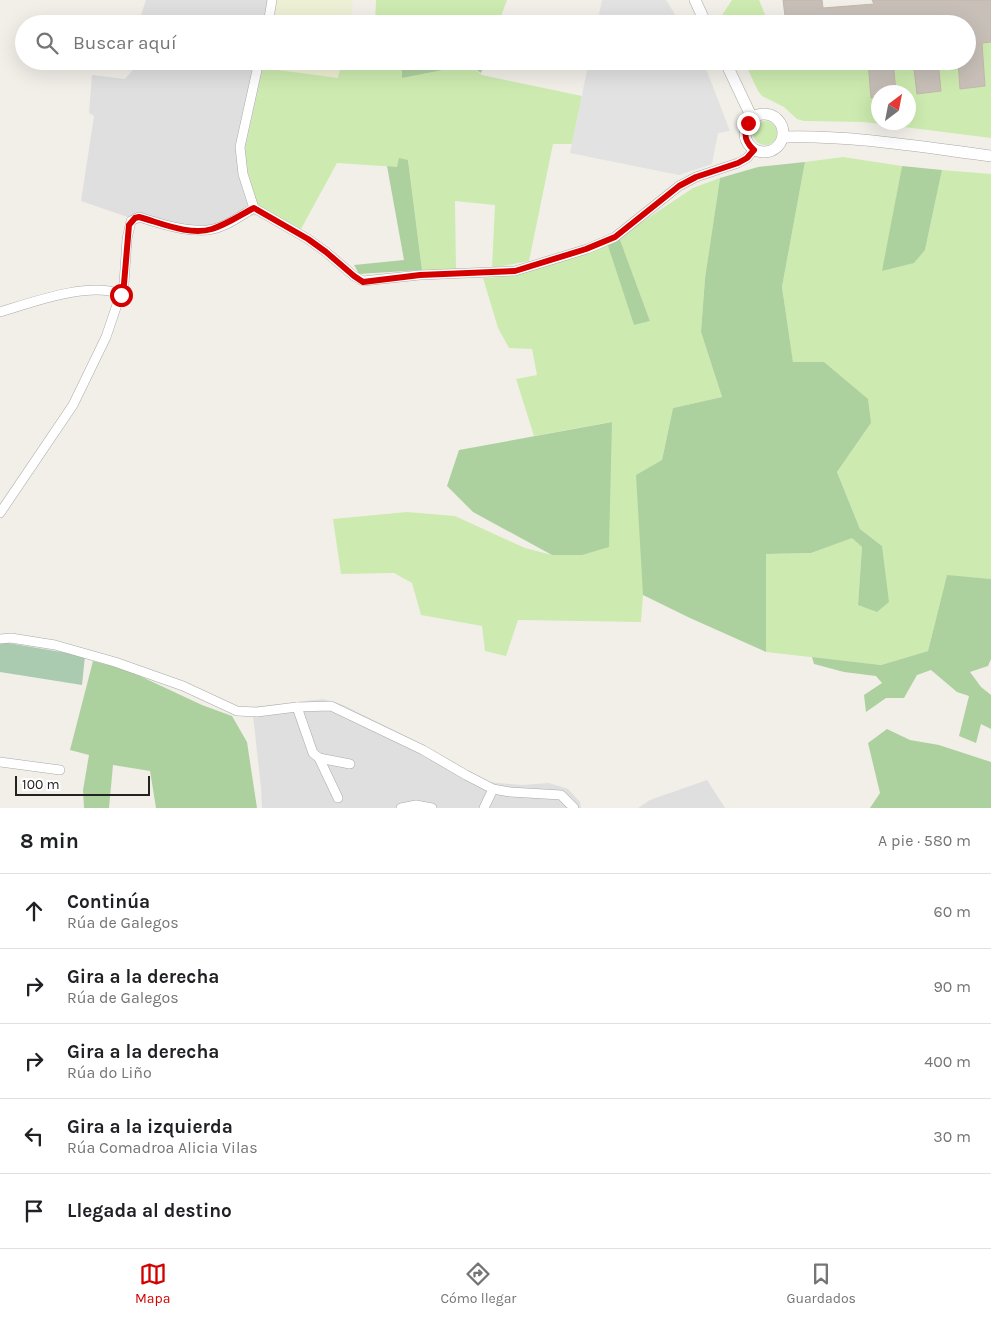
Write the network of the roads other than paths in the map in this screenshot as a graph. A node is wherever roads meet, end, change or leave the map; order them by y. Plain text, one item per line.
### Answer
1 (272, 0) edge
2 (695, 0) edge
3 (270, 15) edge
4 (702, 15) edge
5 (257, 70) edge
6 (729, 70) edge
7 (752, 118) junction
8 (783, 136) junction
9 (754, 150) junction
10 (991, 156) edge
11 (254, 208) junction
12 (121, 295) junction
13 (0, 312) edge
14 (0, 513) edge
15 (0, 640) edge
16 (297, 707) junction
17 (319, 758) junction
18 (0, 762) edge
19 (350, 764) dead end
20 (60, 770) dead end
21 (493, 789) junction
22 (338, 798) dead end
23 (401, 808) edge
24 (432, 808) edge
25 (484, 808) edge
26 (574, 808) edge

1 - 3 street
2 - 4 street
5 - 11 street
6 - 7 street
7 - 8 street
7 - 9 street
8 - 9 street
8 - 10 street
9 - 11 street
11 - 12 street
12 - 13 street
12 - 14 street
15 - 16 street
16 - 17 street
16 - 21 street
17 - 19 street
17 - 22 street
18 - 20 street
21 - 25 street
21 - 26 street
23 - 24 street

